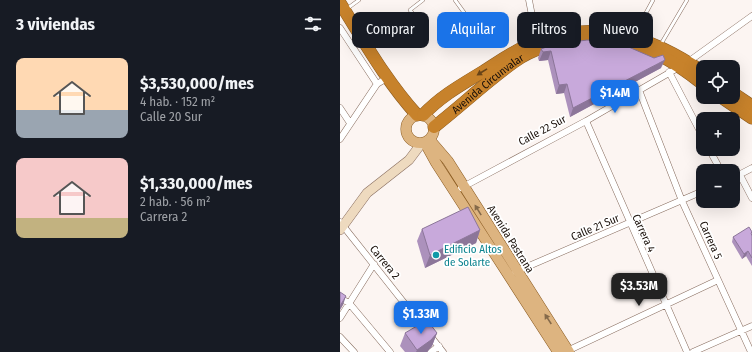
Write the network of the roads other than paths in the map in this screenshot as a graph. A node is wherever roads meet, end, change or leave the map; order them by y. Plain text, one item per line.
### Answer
1 (359, 0) edge
2 (423, 0) edge
3 (455, 0) edge
4 (529, 0) edge
5 (653, 0) edge
6 (687, 0) edge
7 (342, 7) edge
8 (411, 12) edge
9 (464, 12) edge
10 (531, 12) edge
11 (647, 12) edge
12 (752, 16) edge
13 (340, 28) edge
14 (581, 41) edge
15 (653, 44) edge
16 (660, 46) junction
17 (530, 48) edge
18 (534, 48) edge
19 (679, 67) junction
20 (696, 71) edge
21 (696, 79) edge
22 (382, 81) junction
23 (639, 90) junction
24 (740, 98) edge
25 (732, 104) edge
26 (752, 106) edge
27 (340, 108) edge
28 (416, 116) junction
29 (696, 117) edge
30 (752, 118) edge
31 (586, 121) junction
32 (350, 123) junction
33 (434, 127) junction
34 (340, 139) edge
35 (422, 142) junction
36 (752, 168) edge
37 (740, 175) joint
38 (460, 188) junction
39 (696, 194) edge
40 (752, 198) edge
41 (682, 200) junction
42 (629, 223) junction
43 (341, 226) edge
44 (374, 264) junction
45 (512, 273) junction
46 (718, 280) junction
47 (340, 298) edge
48 (349, 303) junction
49 (666, 305) junction
50 (340, 318) edge
51 (752, 326) edge
52 (741, 331) junction
53 (340, 337) edge
54 (441, 349) edge
55 (565, 351) edge
56 (354, 352) edge
57 (390, 352) edge
58 (431, 352) edge
59 (687, 352) edge
60 (693, 352) edge
61 (751, 352) edge

1 - 7 lane
2 - 8 lane
3 - 9 lane
4 - 10 street
5 - 11 lane
6 - 16 lane
7 - 22 highway
12 - 19 street, Calle 22 Sur
13 - 22 street
14 - 19 highway, Avenida Circunvalar
15 - 16 highway, Avenida Circunvalar
16 - 19 highway, Avenida Circunvalar
17 -> 28 highway, Avenida Circunvalar
18 - 33 highway, Avenida Circunvalar
19 - 20 highway, Avenida Circunvalar
19 - 21 highway, Avenida Circunvalar
19 - 23 street, Calle 22 Sur
19 - 29 street
22 - 28 highway
22 - 32 street
23 - 31 street, Calle 22 Sur
23 - 41 street, Carrera 5
24 - 26 highway
25 - 30 highway
27 - 32 street
28 - 33 main road
28 - 35 main road
31 - 38 street, Calle 22 Sur
31 - 42 street, Carrera 4
32 - 34 street
33 - 35 main road
35 - 38 main road, Avenida Pastrana
35 - 43 main road
36 - 37 street
37 - 40 street
38 - 45 main road, Avenida Pastrana
39 - 41 street, Calle 21 Sur
41 - 42 street, Calle 21 Sur
41 - 46 street, Carrera 5
42 - 45 street, Calle 21 Sur
42 - 49 street, Carrera 4
43 - 44 street, Carrera 2
44 - 48 street
44 - 54 street, Carrera 2
45 - 55 main road, Avenida Pastrana
46 - 49 street
46 - 52 street, Carrera 5
47 - 48 street
48 - 50 street
48 - 57 street
49 - 55 street
49 - 59 street, Carrera 4
51 - 52 street
52 - 60 street
52 - 61 street, Carrera 5
53 - 56 street
54 - 58 street

